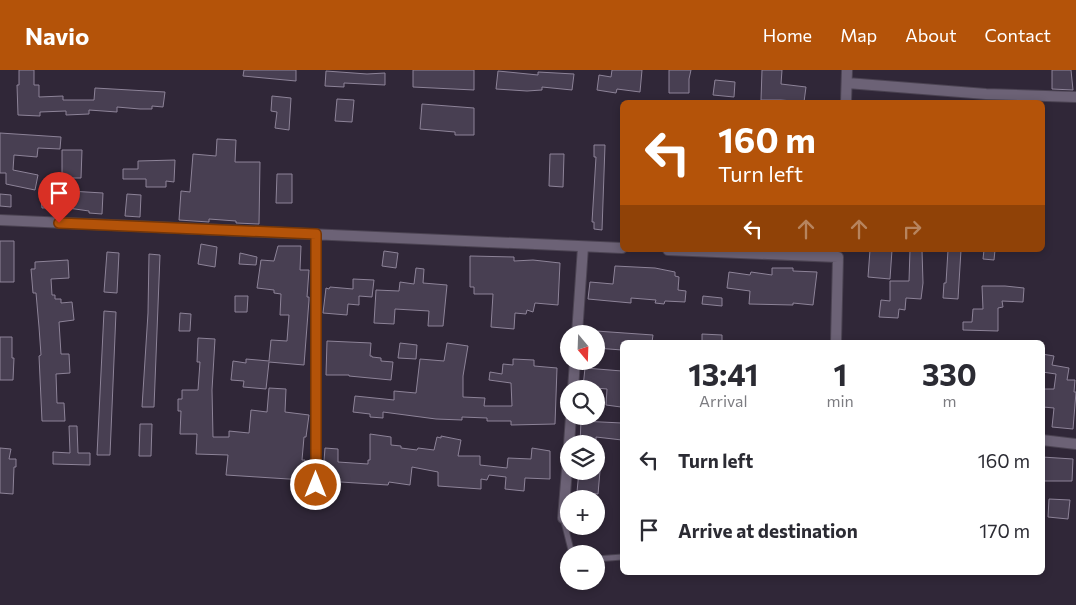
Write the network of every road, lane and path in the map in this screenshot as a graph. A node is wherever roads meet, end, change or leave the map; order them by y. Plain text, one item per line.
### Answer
1 (847, 70) edge
2 (847, 83) junction
3 (1076, 97) edge
4 (846, 100) edge
5 (0, 220) edge
6 (316, 234) junction
7 (584, 246) junction
8 (620, 248) edge
9 (754, 252) edge
10 (839, 254) edge
11 (578, 325) edge
12 (836, 340) edge
13 (1045, 440) edge
14 (1076, 444) edge
15 (316, 485) dead end
16 (620, 558) edge
17 (605, 559) edge

1 - 2 street
2 - 3 street
2 - 4 street
5 - 6 street
6 - 7 street
6 - 15 street
7 - 8 street
7 - 11 street
9 - 10 street
10 - 12 street
13 - 14 street
16 - 17 lane

